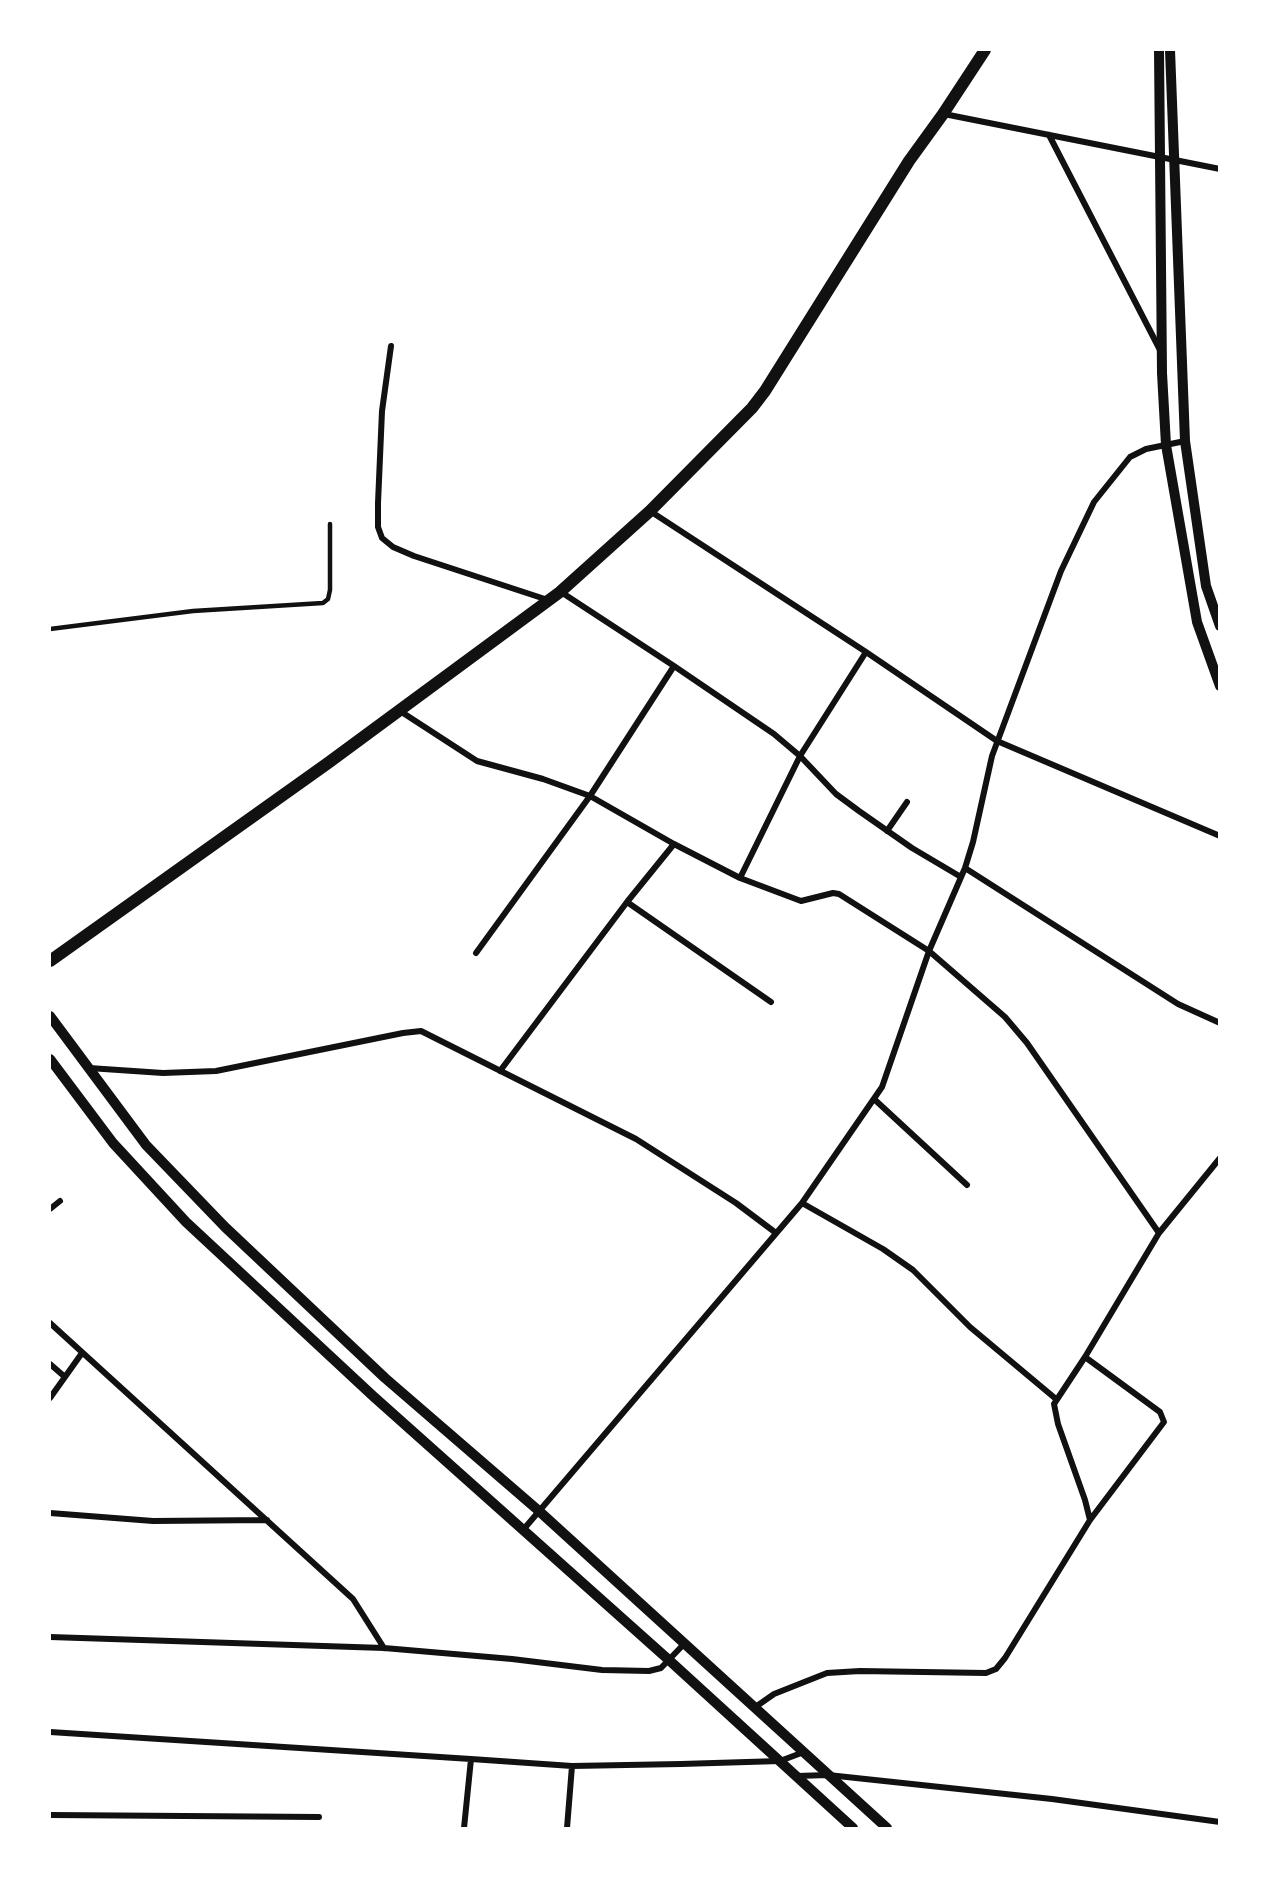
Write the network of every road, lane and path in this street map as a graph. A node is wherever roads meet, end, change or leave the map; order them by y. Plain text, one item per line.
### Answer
1 (985, 50) edge
2 (1159, 50) edge
3 (1170, 50) edge
4 (943, 114) junction
5 (1049, 135) junction
6 (1158, 156) junction
7 (1175, 160) junction
8 (1220, 169) edge
9 (1179, 266) junction
10 (1160, 268) junction
11 (391, 346) dead end
12 (1162, 353) junction
13 (1185, 441) junction
14 (1166, 445) junction
15 (650, 511) junction
16 (330, 524) dead end
17 (560, 592) junction
18 (549, 600) junction
19 (1220, 626) edge
20 (50, 629) edge
21 (866, 652) junction
22 (674, 666) junction
23 (1220, 686) edge
24 (400, 710) junction
25 (997, 741) junction
26 (800, 756) junction
27 (590, 796) junction
28 (907, 801) dead end
29 (887, 831) junction
30 (1220, 836) edge
31 (674, 844) junction
32 (965, 868) junction
33 (961, 877) junction
34 (740, 878) junction
35 (627, 902) junction
36 (929, 951) junction
37 (476, 953) dead end
38 (50, 961) edge
39 (771, 1002) dead end
40 (50, 1016) edge
41 (1220, 1023) edge
42 (50, 1059) edge
43 (89, 1068) junction
44 (500, 1071) junction
45 (874, 1099) junction
46 (1220, 1158) edge
47 (967, 1185) dead end
48 (60, 1201) dead end
49 (802, 1203) junction
50 (50, 1209) edge
51 (777, 1233) junction
52 (1160, 1233) junction
53 (50, 1323) edge
54 (82, 1353) junction
55 (1085, 1357) junction
56 (50, 1364) edge
57 (65, 1377) junction
58 (50, 1398) edge
59 (1056, 1399) junction
60 (539, 1511) junction
61 (50, 1513) edge
62 (267, 1520) junction
63 (1089, 1520) junction
64 (523, 1530) junction
65 (50, 1637) edge
66 (684, 1644) junction
67 (384, 1648) junction
68 (670, 1661) junction
69 (754, 1708) junction
70 (50, 1732) edge
71 (804, 1752) junction
72 (471, 1759) junction
73 (780, 1761) junction
74 (572, 1766) junction
75 (828, 1775) junction
76 (796, 1776) junction
77 (50, 1815) edge
78 (319, 1817) dead end
79 (1220, 1822) edge
80 (464, 1828) edge
81 (567, 1828) edge
82 (853, 1828) edge
83 (887, 1828) edge

1 - 4 main road
2 - 6 street
3 - 7 street
4 - 5 street
4 - 15 main road
5 - 6 street
5 - 12 street
6 - 7 street
6 - 10 street
7 - 8 street
7 - 9 street
9 - 10 street
9 - 13 street
10 - 12 street
11 - 18 street
12 - 14 street
13 - 14 street
13 - 19 street
14 - 23 street
14 - 25 street
15 - 17 main road
15 - 21 street
16 - 20 lane
17 - 18 main road
17 - 22 street
18 - 24 main road
21 - 25 street
21 - 26 street
22 - 26 street
22 - 27 street
24 - 27 street
24 - 38 main road
25 - 30 street
25 - 32 street
26 - 29 street
26 - 34 street
27 - 31 street
27 - 37 street
28 - 29 street
29 - 33 street
31 - 34 street
31 - 35 street
32 - 33 street
32 - 41 street
33 - 36 street
34 - 36 street
35 - 39 street
35 - 44 street
36 - 45 street
36 - 52 street
40 - 43 street
42 - 64 street
43 - 44 street
43 - 60 street
44 - 51 street
45 - 47 street
45 - 49 street
46 - 52 street
48 - 50 street
49 - 51 street
49 - 59 street
51 - 60 street
52 - 55 street
53 - 54 street
54 - 57 street
54 - 62 street
55 - 59 street
55 - 63 street
56 - 57 street
57 - 58 street
59 - 63 street
60 - 64 street
60 - 66 street
61 - 62 street
62 - 67 street
63 - 69 street
64 - 68 street
65 - 67 street
66 - 68 street
66 - 69 street
67 - 68 street
68 - 73 street
69 - 71 street
70 - 72 street
71 - 73 street
71 - 75 street
72 - 74 street
72 - 80 street
73 - 74 street
73 - 76 street
74 - 81 street
75 - 76 street
75 - 79 street
75 - 83 street
76 - 82 street
77 - 78 street

